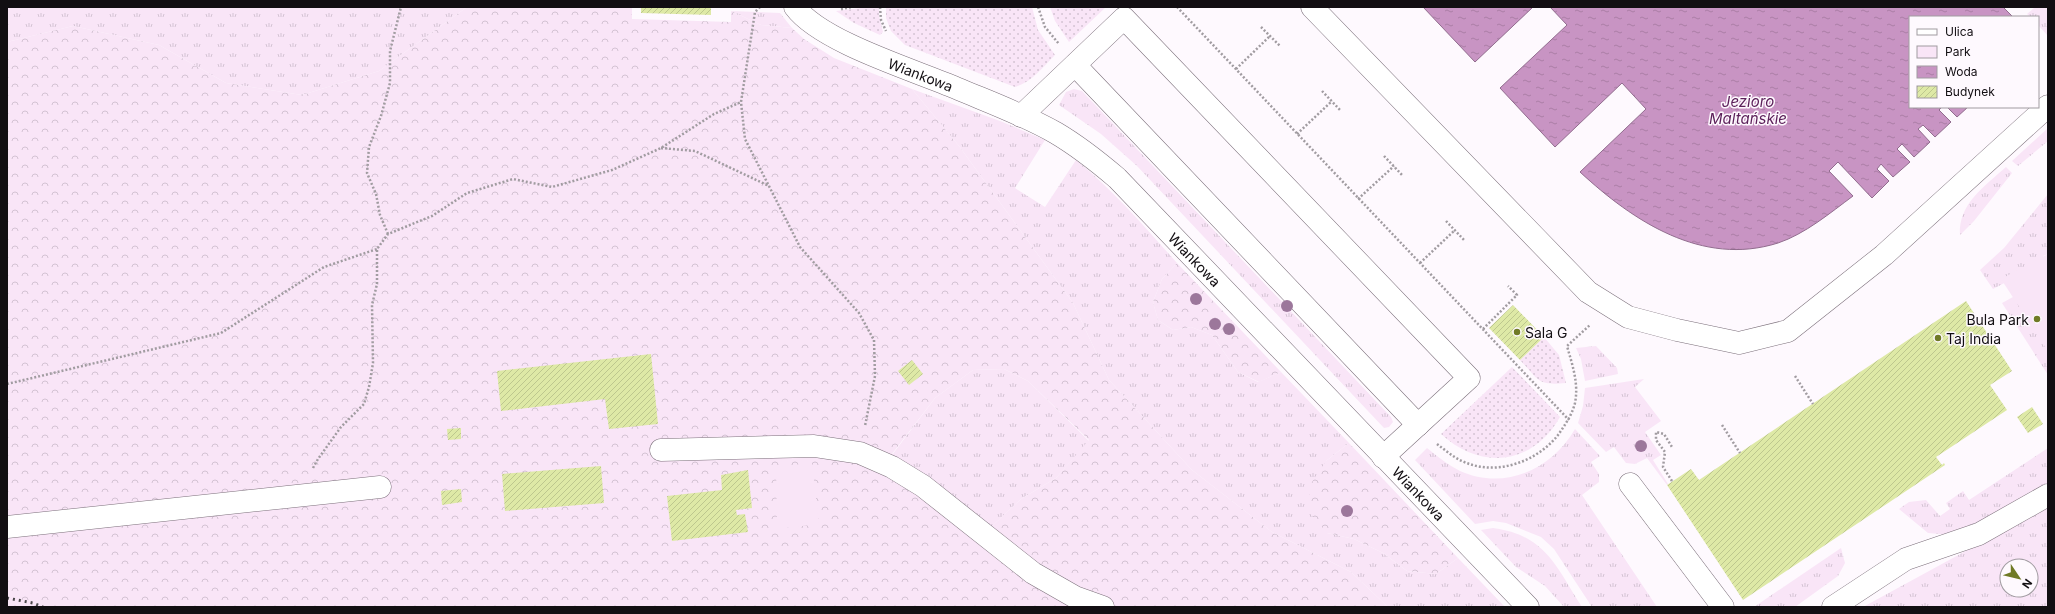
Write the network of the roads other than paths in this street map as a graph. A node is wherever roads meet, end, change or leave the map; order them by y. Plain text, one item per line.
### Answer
1 (795, 7) edge
2 (1312, 7) edge
3 (1074, 65) junction
4 (2048, 106) edge
5 (1021, 116) junction
6 (1418, 425) junction
7 (661, 450) dead end
8 (1383, 457) junction
9 (1630, 484) dead end
10 (380, 487) dead end
11 (2048, 495) edge
12 (7, 527) edge
13 (1103, 607) edge
14 (1528, 607) edge
15 (1723, 607) edge
16 (1833, 607) edge

1 - 5 lane, Wiankowa
2 - 4 lane
3 - 5 lane
3 - 6 lane
3 - 6 lane
5 - 8 lane, Wiankowa
6 - 8 lane
7 - 13 lane
8 - 14 lane, Wiankowa
9 - 15 lane
10 - 12 lane
11 - 16 lane

